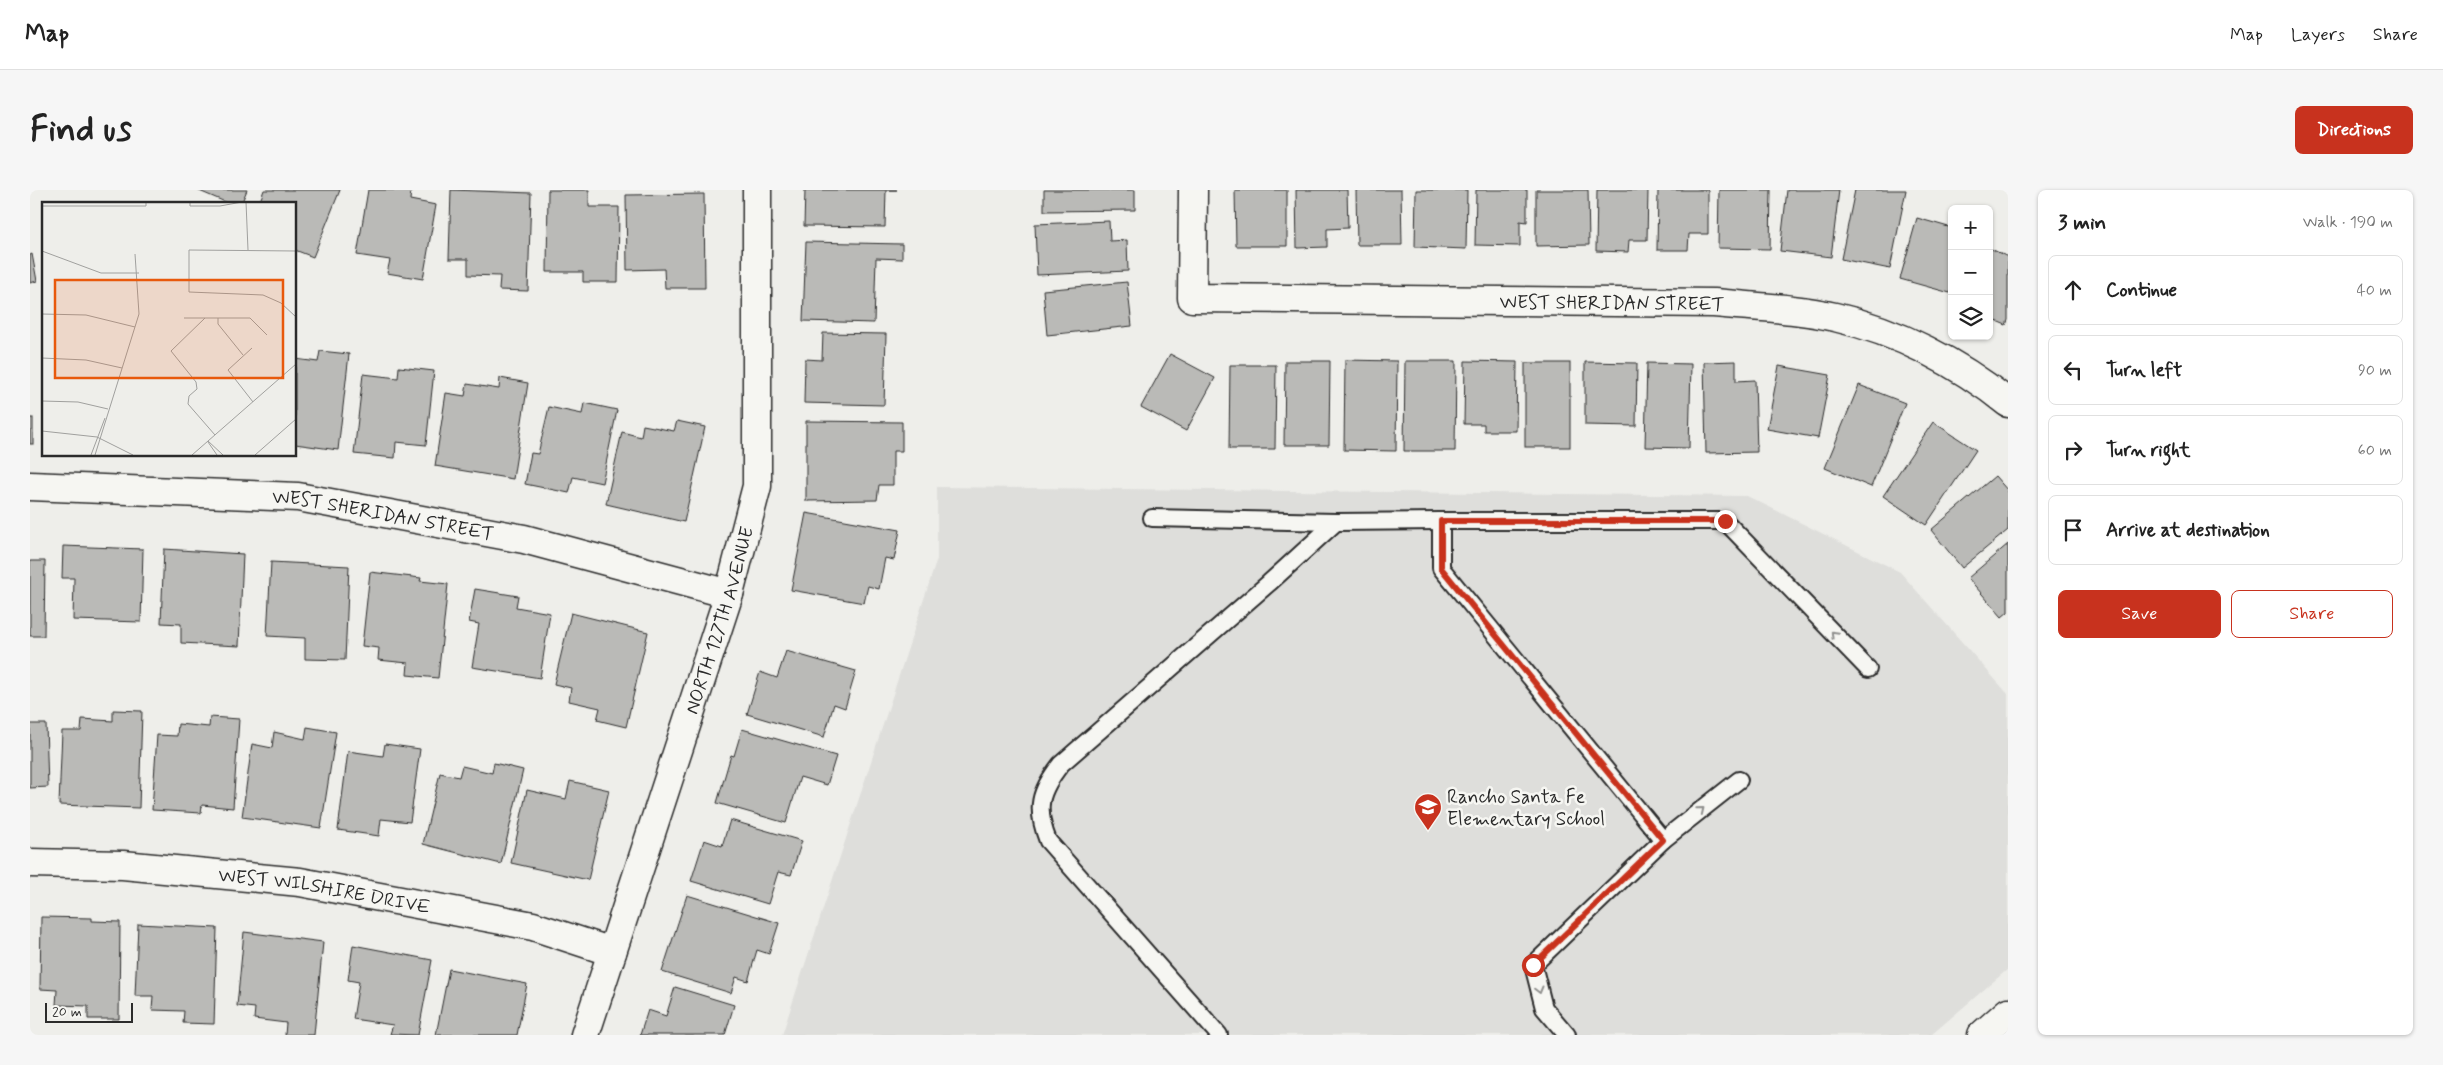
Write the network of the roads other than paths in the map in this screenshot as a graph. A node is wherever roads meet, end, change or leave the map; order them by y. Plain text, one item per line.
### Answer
1 (757, 190) edge
2 (1193, 190) edge
3 (2008, 403) edge
4 (30, 486) edge
5 (1152, 518) dead end
6 (1441, 521) junction
7 (1336, 522) junction
8 (729, 594) junction
9 (1868, 669) dead end
10 (1739, 780) dead end
11 (1663, 840) junction
12 (30, 863) edge
13 (612, 952) junction
14 (2008, 1012) edge
15 (585, 1035) edge
16 (1219, 1035) edge
17 (1567, 1035) edge
18 (1982, 1035) edge

1 - 8 street, NORTH 127TH AVENUE
2 - 3 street, WEST SHERIDAN STREET
4 - 8 street, WEST SHERIDAN STREET
5 - 7 lane
6 - 7 lane
9 -> 6 lane
6 - 11 lane
7 - 16 lane
8 - 13 street, NORTH 127TH AVENUE
11 -> 10 lane
11 -> 17 lane
12 - 13 street, WEST WILSHIRE DRIVE
13 - 15 street, NORTH 127TH AVENUE
14 - 18 street

